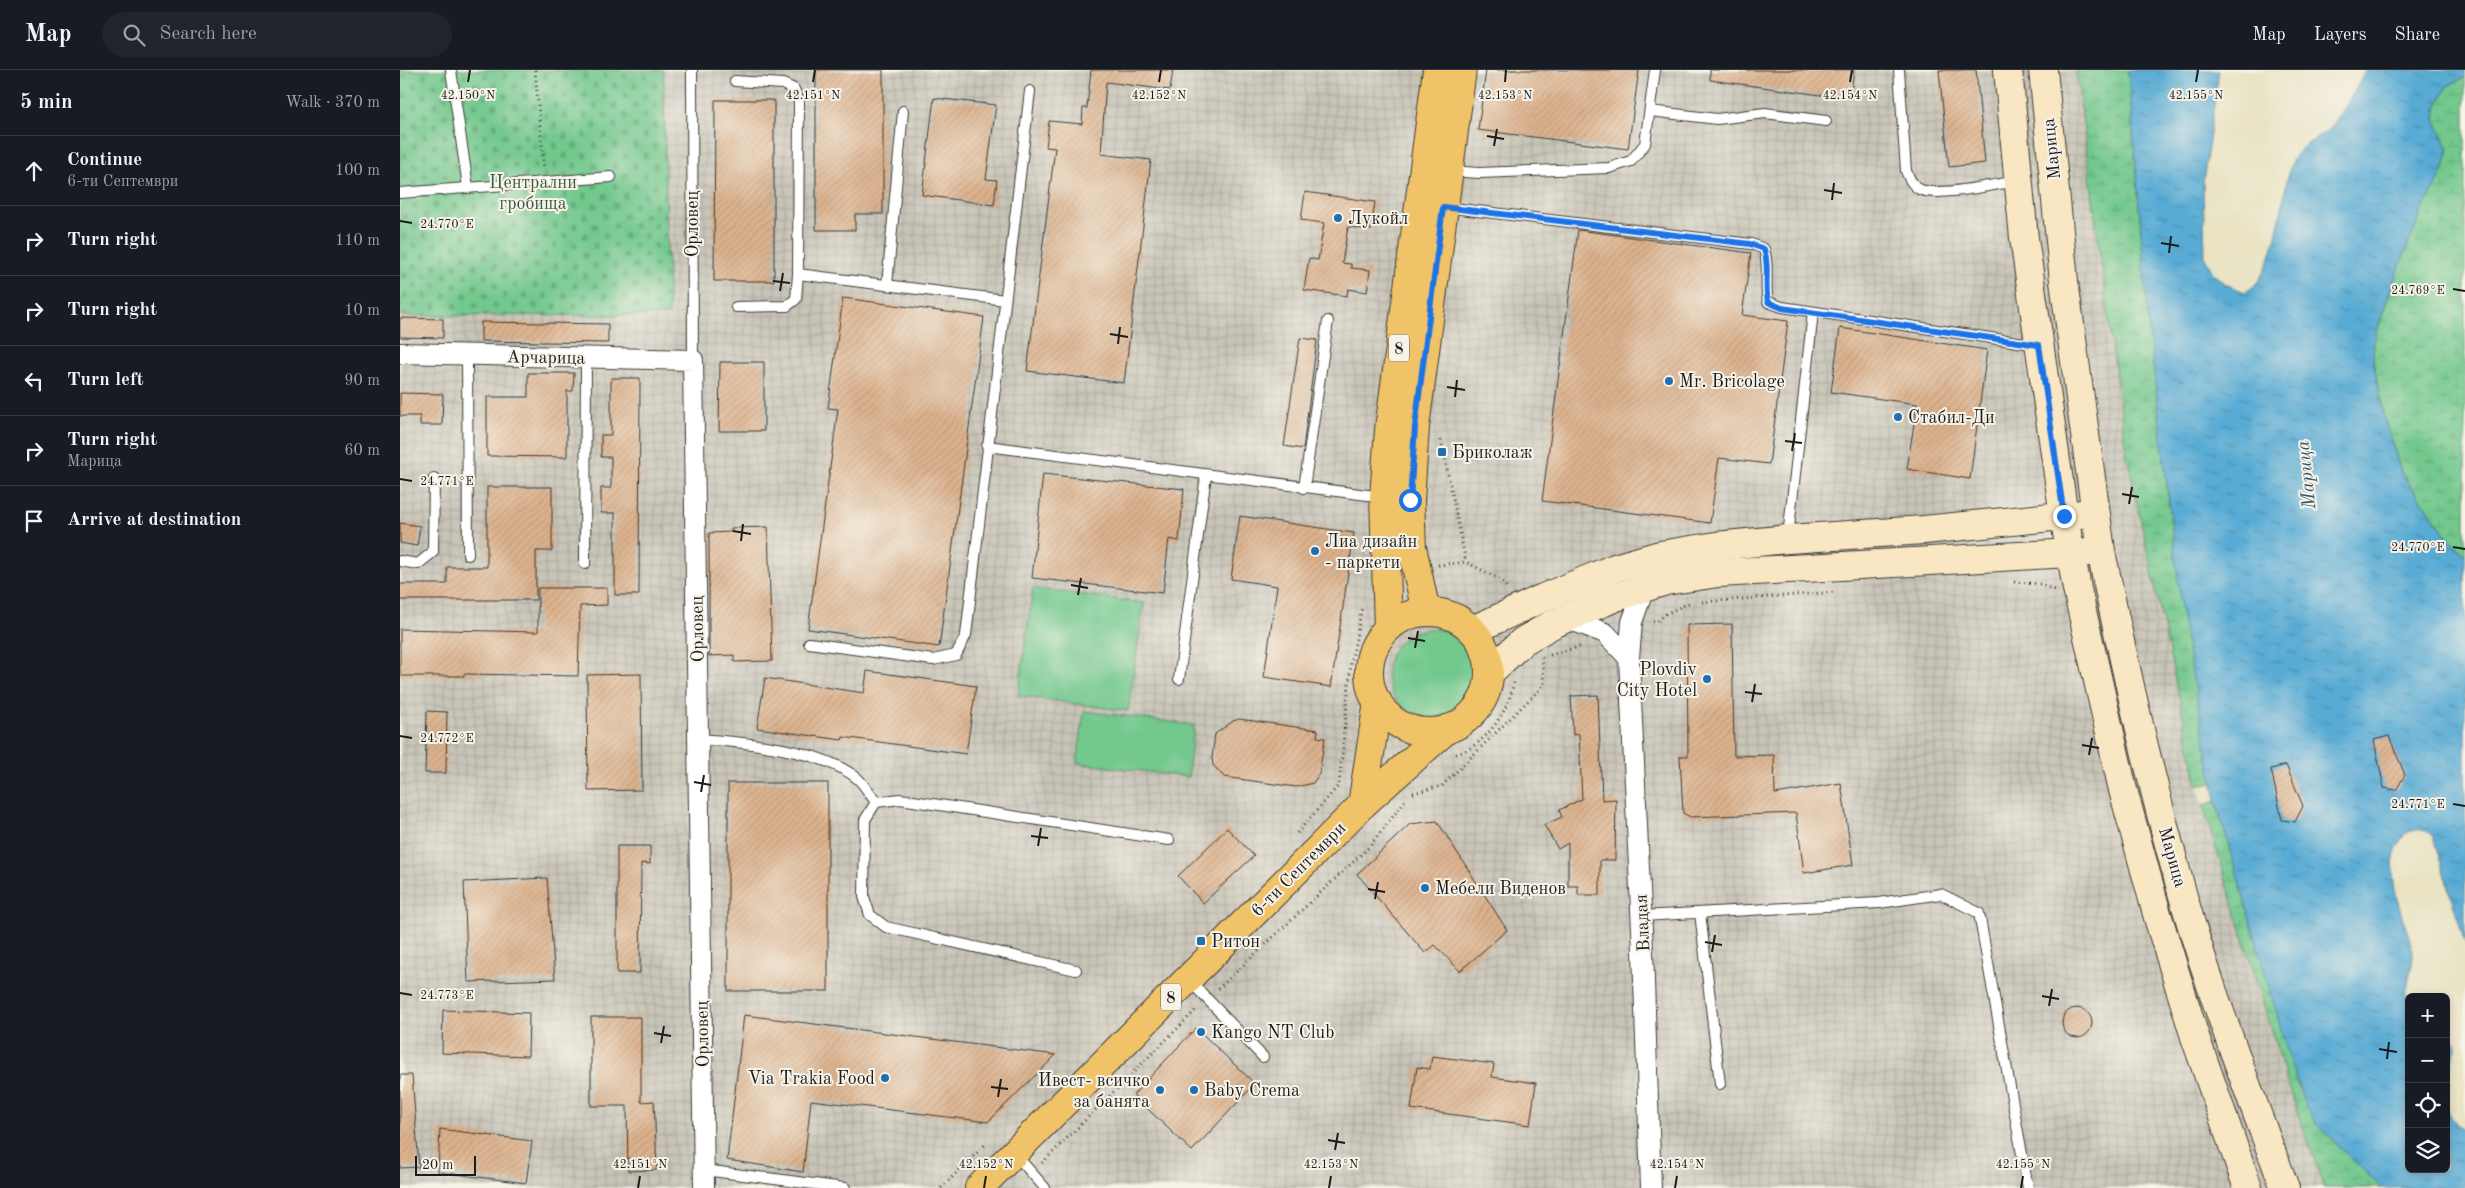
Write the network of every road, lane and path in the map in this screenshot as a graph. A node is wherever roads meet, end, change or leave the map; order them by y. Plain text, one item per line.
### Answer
1 (451, 70) edge
2 (535, 70) edge
3 (692, 70) edge
4 (1437, 70) edge
5 (1462, 70) edge
6 (1655, 70) edge
7 (1899, 70) edge
8 (2008, 70) edge
9 (2043, 70) edge
10 (735, 81) dead end
11 (1030, 91) dead end
12 (903, 111) dead end
13 (1650, 111) junction
14 (1826, 121) dead end
15 (1448, 170) junction
16 (611, 177) dead end
17 (2018, 181) junction
18 (545, 182) junction
19 (468, 187) junction
20 (400, 193) edge
21 (1443, 207) junction
22 (798, 274) junction
23 (887, 285) junction
24 (1004, 300) junction
25 (736, 307) dead end
26 (1814, 312) junction
27 (1328, 321) dead end
28 (2039, 345) junction
29 (400, 353) edge
30 (467, 355) junction
31 (586, 358) junction
32 (693, 360) junction
33 (1441, 440) dead end
34 (987, 446) junction
35 (1206, 475) junction
36 (434, 478) dead end
37 (1304, 488) junction
38 (1384, 497) junction
39 (2096, 513) junction
40 (2064, 516) junction
41 (1788, 538) junction
42 (2101, 550) junction
43 (2070, 553) junction
44 (468, 555) dead end
45 (400, 560) edge
46 (1466, 562) junction
47 (585, 564) dead end
48 (1415, 567) junction
49 (2011, 582) dead end
50 (1644, 588) junction
51 (2077, 589) junction
52 (1846, 592) dead end
53 (1511, 593) dead end
54 (1363, 601) dead end
55 (1426, 612) junction
56 (1566, 618) junction
57 (1632, 622) junction
58 (1388, 628) junction
59 (1473, 630) junction
60 (1605, 633) junction
61 (809, 643) dead end
62 (1542, 657) junction
63 (1629, 658) junction
64 (1533, 660) dead end
65 (1502, 675) junction
66 (1179, 679) dead end
67 (1378, 702) junction
68 (698, 738) junction
69 (1450, 742) junction
70 (1411, 787) dead end
71 (876, 802) junction
72 (1362, 805) junction
73 (1294, 837) dead end
74 (1169, 840) dead end
75 (1700, 913) junction
76 (1642, 916) junction
77 (1076, 970) dead end
78 (1188, 979) junction
79 (1263, 1056) dead end
80 (1720, 1084) dead end
81 (991, 1140) dead end
82 (1014, 1153) junction
83 (704, 1179) edge
84 (845, 1188) edge
85 (941, 1188) edge
86 (979, 1188) edge
87 (1045, 1188) edge
88 (1651, 1188) edge
89 (2028, 1188) edge
90 (2248, 1188) edge
91 (2285, 1188) edge

1 - 19 lane
2 - 18 path
3 - 32 lane, Орловец
4 - 38 main road, 8
5 - 15 main road, 8
6 - 13 lane
7 - 17 lane
8 - 17 street, Марица
9 - 39 street, Марица
10 - 22 lane
11 - 24 lane
12 - 23 lane
13 - 14 lane
13 - 15 lane
15 - 21 main road, 8
16 - 18 lane
17 - 28 street, Марица
18 - 19 lane
19 - 20 lane
21 - 26 lane
21 - 48 main road, 8
22 - 23 lane
22 - 25 lane
23 - 24 lane
24 - 34 lane
26 - 28 lane
26 - 41 lane
27 - 37 lane
28 - 40 street, Марица
29 - 30 street, Арчарица
30 - 31 street, Арчарица
30 - 44 lane
31 - 32 street, Арчарица
31 - 47 lane
32 - 68 street, Орловец
33 - 46 path
34 - 35 lane
34 - 61 lane
35 - 37 lane
35 - 66 lane
36 - 45 lane
37 - 38 lane
38 - 58 main road, 8
39 - 40 street
39 - 42 street, Марица
40 - 41 street
40 - 43 street, Марица
41 - 59 street
42 - 43 street
42 - 91 street, Марица
43 - 50 street
43 - 51 street, Марица
46 - 48 path
46 - 53 path
48 - 55 main road, 8
49 - 51 path
50 - 56 street
50 - 57 street, Владая
51 - 90 street, Марица
52 - 57 path
54 - 73 path
55 - 58 main road, 8
55 - 59 main road, 8
56 - 60 street
56 - 65 street
57 - 63 street, Владая
58 - 67 main road
59 - 65 main road, 8
60 - 62 path
60 - 63 street
62 - 64 path
62 - 70 path
63 - 76 street, Владая
65 - 69 main road, 8
65 - 69 path
67 - 69 main road
67 - 72 main road
68 - 71 lane
68 - 83 street, Орловец
69 - 72 main road, 6-ти Септември / 8
71 - 74 lane
71 - 77 lane
72 - 78 main road, 6-ти Септември / 8
75 - 76 lane
75 - 80 lane
75 - 89 lane
76 - 88 street, Владая
78 - 79 lane
78 - 82 main road, 6-ти Септември / 8
81 - 85 path
82 - 86 main road, 6-ти Септември / 8
82 - 87 lane
83 - 84 lane

